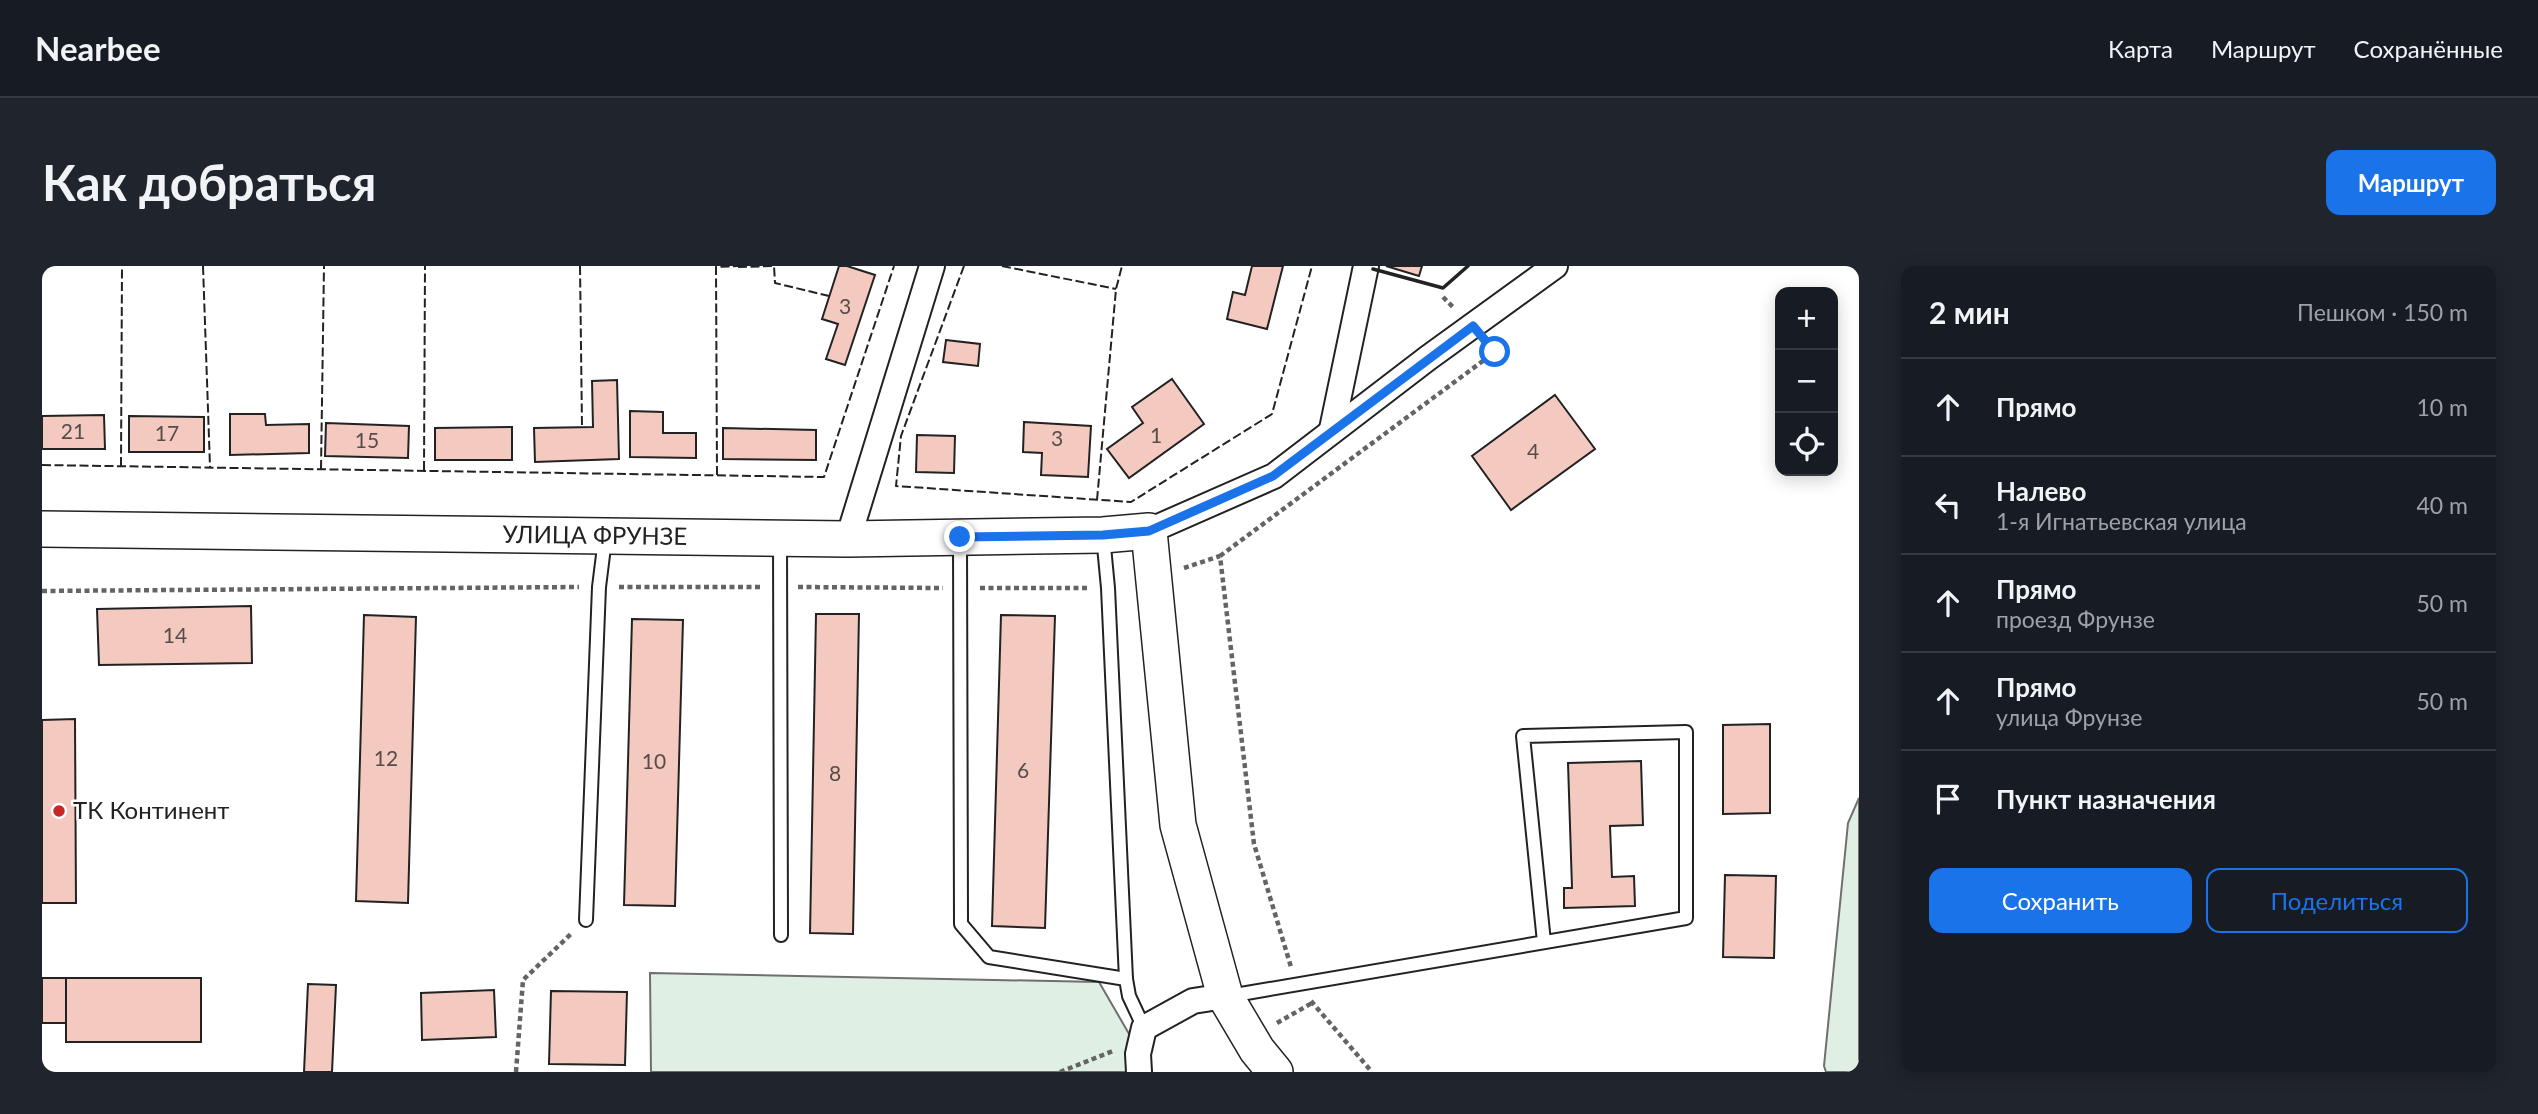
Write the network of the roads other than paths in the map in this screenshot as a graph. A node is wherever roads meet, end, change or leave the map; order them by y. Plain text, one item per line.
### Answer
1 (932, 266) edge
2 (1366, 266) edge
3 (1555, 266) edge
4 (1332, 429) junction
5 (42, 529) edge
6 (1149, 531) junction
7 (1103, 535) junction
8 (606, 536) junction
9 (960, 537) junction
10 (780, 538) junction
11 (848, 539) junction
12 (586, 920) road end
13 (780, 935) dead end
14 (1544, 942) junction
15 (1126, 979) junction
16 (1225, 996) junction
17 (1144, 1028) junction
18 (1139, 1072) edge
19 (1275, 1072) edge

1 - 11 street
2 - 4 street
3 - 4 street
4 - 6 street
5 - 8 main road, УЛИЦА ФРУНЗЕ
6 - 7 main road, УЛИЦА ФРУНЗЕ
6 - 16 main road
7 - 9 main road, УЛИЦА ФРУНЗЕ
7 - 15 lane
8 - 10 main road, УЛИЦА ФРУНЗЕ
8 - 12 lane
9 - 11 main road, УЛИЦА ФРУНЗЕ
9 - 15 lane
10 - 11 main road, УЛИЦА ФРУНЗЕ
10 - 13 lane
14 - 14 lane
14 - 16 lane
15 - 17 lane
16 - 17 street
16 - 19 main road
17 - 18 street

